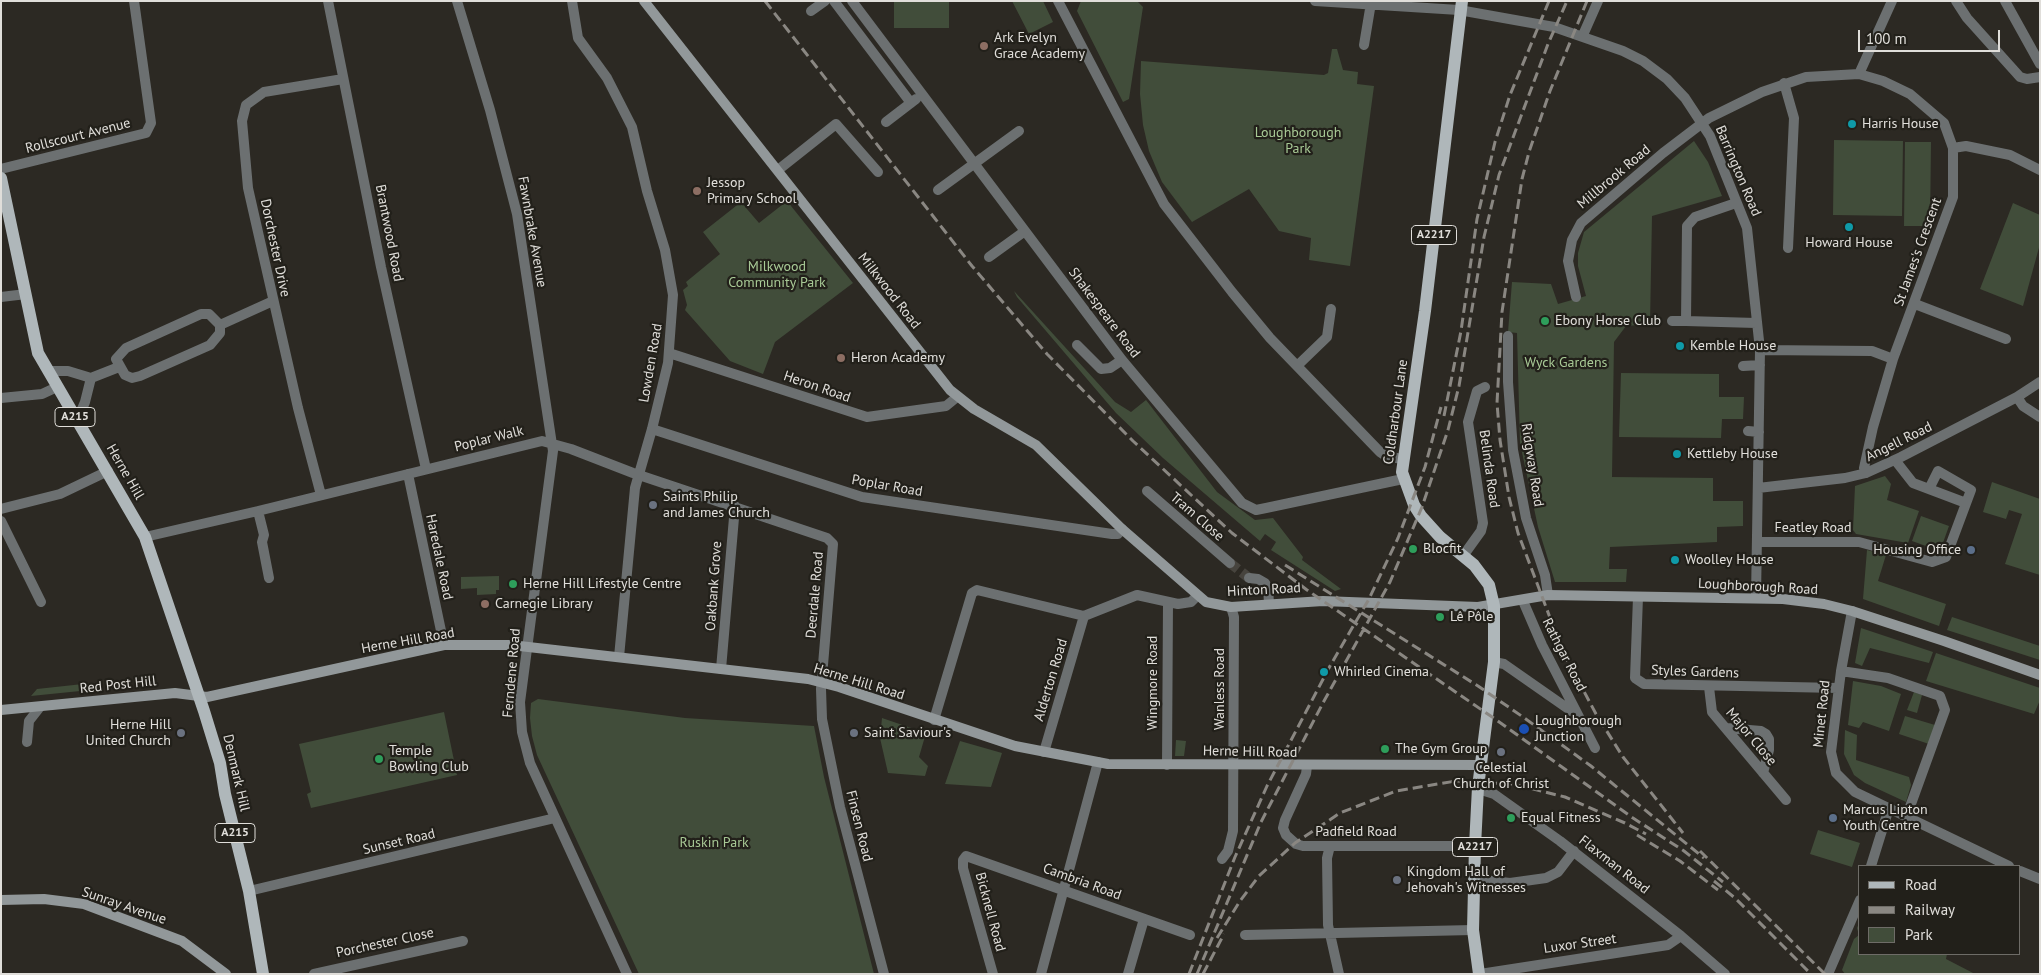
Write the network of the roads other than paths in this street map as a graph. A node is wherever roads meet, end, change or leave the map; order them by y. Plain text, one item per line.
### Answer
1 (134, 1) edge
2 (328, 1) edge
3 (457, 1) edge
4 (572, 1) edge
5 (644, 1) edge
6 (825, 1) edge
7 (834, 1) edge
8 (852, 1) edge
9 (1058, 1) edge
10 (1315, 1) edge
11 (1598, 1) edge
12 (1892, 1) edge
13 (1956, 1) edge
14 (2006, 1) edge
15 (1371, 3) junction
16 (1460, 5) edge
17 (812, 11) dead end
18 (1583, 35) junction
19 (1364, 45) dead end
20 (2040, 64) edge
21 (1859, 74) junction
22 (2040, 77) edge
23 (343, 79) junction
24 (1784, 83) junction
25 (923, 94) junction
26 (911, 103) junction
27 (886, 122) dead end
28 (1702, 123) junction
29 (1019, 131) dead end
30 (1953, 148) junction
31 (975, 163) junction
32 (1, 169) edge
33 (778, 170) junction
34 (2040, 170) edge
35 (878, 172) dead end
36 (1, 178) edge
37 (938, 190) dead end
38 (3, 196) edge
39 (1736, 203) junction
40 (1026, 231) junction
41 (1788, 248) dead end
42 (989, 257) dead end
43 (26, 294) junction
44 (1, 297) edge
45 (1576, 297) dead end
46 (273, 301) junction
47 (1915, 304) junction
48 (1332, 309) dead end
49 (1672, 321) dead end
50 (1686, 321) junction
51 (1756, 323) junction
52 (220, 325) junction
53 (1508, 336) dead end
54 (2006, 339) dead end
55 (1077, 346) dead end
56 (1760, 350) junction
57 (669, 353) junction
58 (1894, 359) junction
59 (1122, 360) junction
60 (1298, 365) junction
61 (1760, 365) junction
62 (1743, 366) dead end
63 (120, 367) junction
64 (48, 371) junction
65 (91, 378) junction
66 (2040, 382) edge
67 (57, 387) junction
68 (1485, 387) dead end
69 (957, 397) junction
70 (2017, 397) junction
71 (1, 398) edge
72 (2040, 417) edge
73 (77, 420) junction
74 (652, 429) junction
75 (552, 443) junction
76 (1402, 459) junction
77 (1896, 460) junction
78 (426, 469) junction
79 (108, 471) junction
80 (1866, 473) junction
81 (408, 474) junction
82 (637, 474) junction
83 (1403, 480) junction
84 (1758, 488) junction
85 (1929, 489) junction
86 (1146, 491) dead end
87 (321, 495) junction
88 (1966, 503) junction
89 (735, 506) junction
90 (1, 509) edge
91 (258, 512) junction
92 (1, 521) edge
93 (1122, 529) junction
94 (144, 536) junction
95 (831, 540) joint
96 (1758, 542) junction
97 (1463, 556) junction
98 (1230, 563) tunnel mouth
99 (269, 578) dead end
100 (1249, 578) tunnel mouth
101 (1548, 595) junction
102 (1197, 596) junction
103 (1638, 597) junction
104 (1756, 598) junction
105 (1523, 600) junction
106 (41, 602) dead end
107 (1168, 602) junction
108 (1269, 604) junction
109 (1494, 606) junction
110 (1231, 608) junction
111 (1852, 611) junction
112 (1084, 616) junction
113 (444, 645) junction
114 (527, 646) junction
115 (619, 657) junction
116 (1494, 662) junction
117 (721, 669) junction
118 (1841, 671) junction
119 (2040, 676) edge
120 (822, 682) junction
121 (1709, 687) junction
122 (1838, 688) junction
123 (199, 697) junction
124 (40, 707) junction
125 (1, 710) edge
126 (1580, 716) junction
127 (934, 720) junction
128 (1726, 728) junction
129 (27, 742) dead end
130 (1595, 748) dead end
131 (1044, 752) junction
132 (1098, 762) junction
133 (1167, 765) junction
134 (1481, 765) junction
135 (1233, 766) junction
136 (1307, 766) junction
137 (1764, 773) junction
138 (1478, 789) junction
139 (1786, 800) dead end
140 (1889, 808) junction
141 (1907, 816) junction
142 (555, 818) junction
143 (1330, 846) junction
144 (1475, 846) junction
145 (1574, 851) junction
146 (964, 857) joint
147 (1222, 859) dead end
148 (1871, 865) edge
149 (2007, 865) edge
150 (2021, 872) edge
151 (1474, 879) junction
152 (2040, 879) edge
153 (1063, 890) junction
154 (249, 891) junction
155 (1, 900) edge
156 (1858, 905) edge
157 (1144, 919) junction
158 (1473, 930) junction
159 (1329, 931) junction
160 (1190, 935) dead end
161 (1245, 935) dead end
162 (1681, 936) junction
163 (463, 941) dead end
164 (226, 974) edge
165 (263, 974) edge
166 (314, 974) edge
167 (627, 974) edge
168 (884, 974) edge
169 (993, 974) edge
170 (1041, 974) edge
171 (1128, 974) edge
172 (1339, 974) edge
173 (1479, 974) edge
174 (1725, 974) edge
175 (1828, 974) edge

1 - 32 street, Rollscourt Avenue
2 - 23 street, Brantwood Road
3 - 75 street, Fawnbrake Avenue
4 - 57 street, Lowden Road
5 - 33 street, Milkwood Road
6 - 17 street
7 - 26 street
8 - 25 street, Shakespeare Road
9 - 60 street
10 - 15 street, Barrington Road
11 - 18 street
12 - 21 street
13 - 22 street
14 - 20 street
15 - 16 street, Barrington Road
15 - 19 street
16 - 18 street, Barrington Road
16 - 76 main road, Coldharbour Lane / A2217
18 - 28 street, Barrington Road
21 - 24 street, St James's Crescent
21 - 30 street, St James's Crescent
23 - 46 street, Dorchester Drive
23 - 78 street, Brantwood Road
24 - 28 street, St James's Crescent
24 - 41 street
25 - 26 street
25 - 31 street, Shakespeare Road
26 - 27 street
28 - 39 street, Barrington Road
28 - 45 street, Millbrook Road
29 - 31 street
30 - 34 street
30 - 47 street, St James's Crescent
31 - 37 street
31 - 40 street, Shakespeare Road
33 - 35 street
33 - 69 street, Milkwood Road
36 - 38 main road, Herne Hill / A215
38 - 43 main road, Herne Hill / A215
39 - 50 street
39 - 51 street, Barrington Road
40 - 42 street
40 - 59 street, Shakespeare Road
43 - 44 street
43 - 64 main road, Herne Hill / A215
46 - 52 street
46 - 87 street, Dorchester Drive
47 - 54 street
47 - 58 street, St James's Crescent
48 - 60 street
49 - 50 street
50 - 51 street
51 - 56 street, Barrington Road
52 - 63 street
52 - 63 street
53 - 101 street, Ridgway Road
55 - 59 street
56 - 58 street
56 - 61 street, Barrington Road
57 - 69 street, Heron Road
57 - 74 street, Lowden Road
58 - 80 street, St James's Crescent
59 - 83 street, Shakespeare Road
60 - 76 street
61 - 62 street
61 - 84 street, Barrington Road
63 - 65 street
64 - 65 street
64 - 67 main road, Herne Hill / A215
65 - 73 street
66 - 70 street, Angell Road
67 - 71 street
67 - 73 main road, Herne Hill / A215
68 - 97 street, Belinda Road
69 - 93 street, Milkwood Road
70 - 72 street
70 - 77 street, Angell Road
73 - 79 main road, Herne Hill / A215
74 - 82 street, Lowden Road
74 - 93 street, Poplar Road
75 - 78 street, Poplar Walk
75 - 82 street, Poplar Walk
75 - 114 street, Ferndene Road
76 - 83 main road, Coldharbour Lane / A2217
77 - 80 street, Angell Road
77 - 85 street
78 - 81 street, Poplar Walk
79 - 90 street
79 - 94 main road, Herne Hill / A215
80 - 84 street, Angell Road
81 - 87 street, Poplar Walk
81 - 113 street, Haredale Road
82 - 89 street, Poplar Walk
82 - 115 street, Lowden Road
83 - 97 main road, Coldharbour Lane / A2217
84 - 96 street, Barrington Road
85 - 88 street
85 - 88 street
86 - 98 street, Tram Close
87 - 91 street, Poplar Walk
88 - 96 street, Featley Road
89 - 95 street, Poplar Walk
89 - 117 street, Oakbank Grove
91 - 94 street, Poplar Walk
91 - 99 street
92 - 106 street
93 - 102 street, Milkwood Road
94 - 123 main road, Herne Hill / A215
95 - 120 street, Deerdale Road
96 - 104 street, Barrington Road
97 - 109 main road, Coldharbour Lane / A2217
100 - 108 street
101 - 103 street, Loughborough Road
101 - 105 street, Loughborough Road
102 - 107 street
102 - 110 street, Hinton Road
103 - 104 street, Loughborough Road
103 - 121 street, Styles Gardens
104 - 111 street, Loughborough Road
105 - 109 street, Loughborough Road
105 - 126 street, Rathgar Road
107 - 112 street
107 - 133 street, Wingmore Road
108 - 109 street, Hinton Road
108 - 110 street, Hinton Road
109 - 116 main road, Coldharbour Lane / A2217
110 - 135 street, Wanless Road
111 - 118 street, Minet Road
111 - 119 street, Loughborough Road
112 - 127 street
112 - 131 street, Alderton Road
113 - 114 street, Herne Hill Road
113 - 123 street, Herne Hill Road
114 - 115 street, Herne Hill Road
114 - 142 street, Ferndene Road
115 - 117 street, Herne Hill Road
116 - 126 street
116 - 134 main road, Coldharbour Lane / A2217
117 - 120 street, Herne Hill Road
118 - 122 street, Minet Road
118 - 141 street
120 - 127 street, Herne Hill Road
120 - 168 street, Finsen Road
121 - 122 street, Styles Gardens
121 - 128 street, Major Close
122 - 140 street, Minet Road
123 - 124 street, Red Post Hill
123 - 154 main road, Denmark Hill / A215
124 - 125 street, Red Post Hill
124 - 129 street
126 - 130 street, Rathgar Road
127 - 131 street, Herne Hill Road
128 - 137 street, Major Close
128 - 137 street
131 - 132 street, Herne Hill Road
132 - 133 street, Herne Hill Road
132 - 153 street
133 - 135 street, Herne Hill Road
134 - 136 street, Herne Hill Road
134 - 138 main road, Coldharbour Lane / A2217
135 - 136 street, Herne Hill Road
135 - 147 street, Wanless Road
136 - 143 street, Padfield Road
137 - 139 street, Major Close
138 - 144 main road, Coldharbour Lane / A2217
138 - 145 street, Flaxman Road
140 - 141 street, Minet Road
140 - 148 street
141 - 149 street, Minet Road
142 - 154 street, Sunset Road
142 - 167 street, Ferndene Road
143 - 144 street, Padfield Road
143 - 159 street
144 - 151 main road, Coldharbour Lane / A2217
145 - 151 street
145 - 162 street, Flaxman Road
146 - 153 street, Cambria Road
146 - 169 street, Bicknell Road
150 - 152 street
151 - 158 main road, Coldharbour Lane / A2217
153 - 157 street, Cambria Road
153 - 170 street
154 - 165 main road, Denmark Hill / A215
155 - 164 street, Sunray Avenue
156 - 175 street
157 - 160 street, Cambria Road
157 - 171 street
158 - 159 street
158 - 173 main road, Coldharbour Lane / A2217
159 - 161 street
159 - 172 street
162 - 173 street, Luxor Street
162 - 174 street, Flaxman Road
163 - 166 street, Porchester Close

